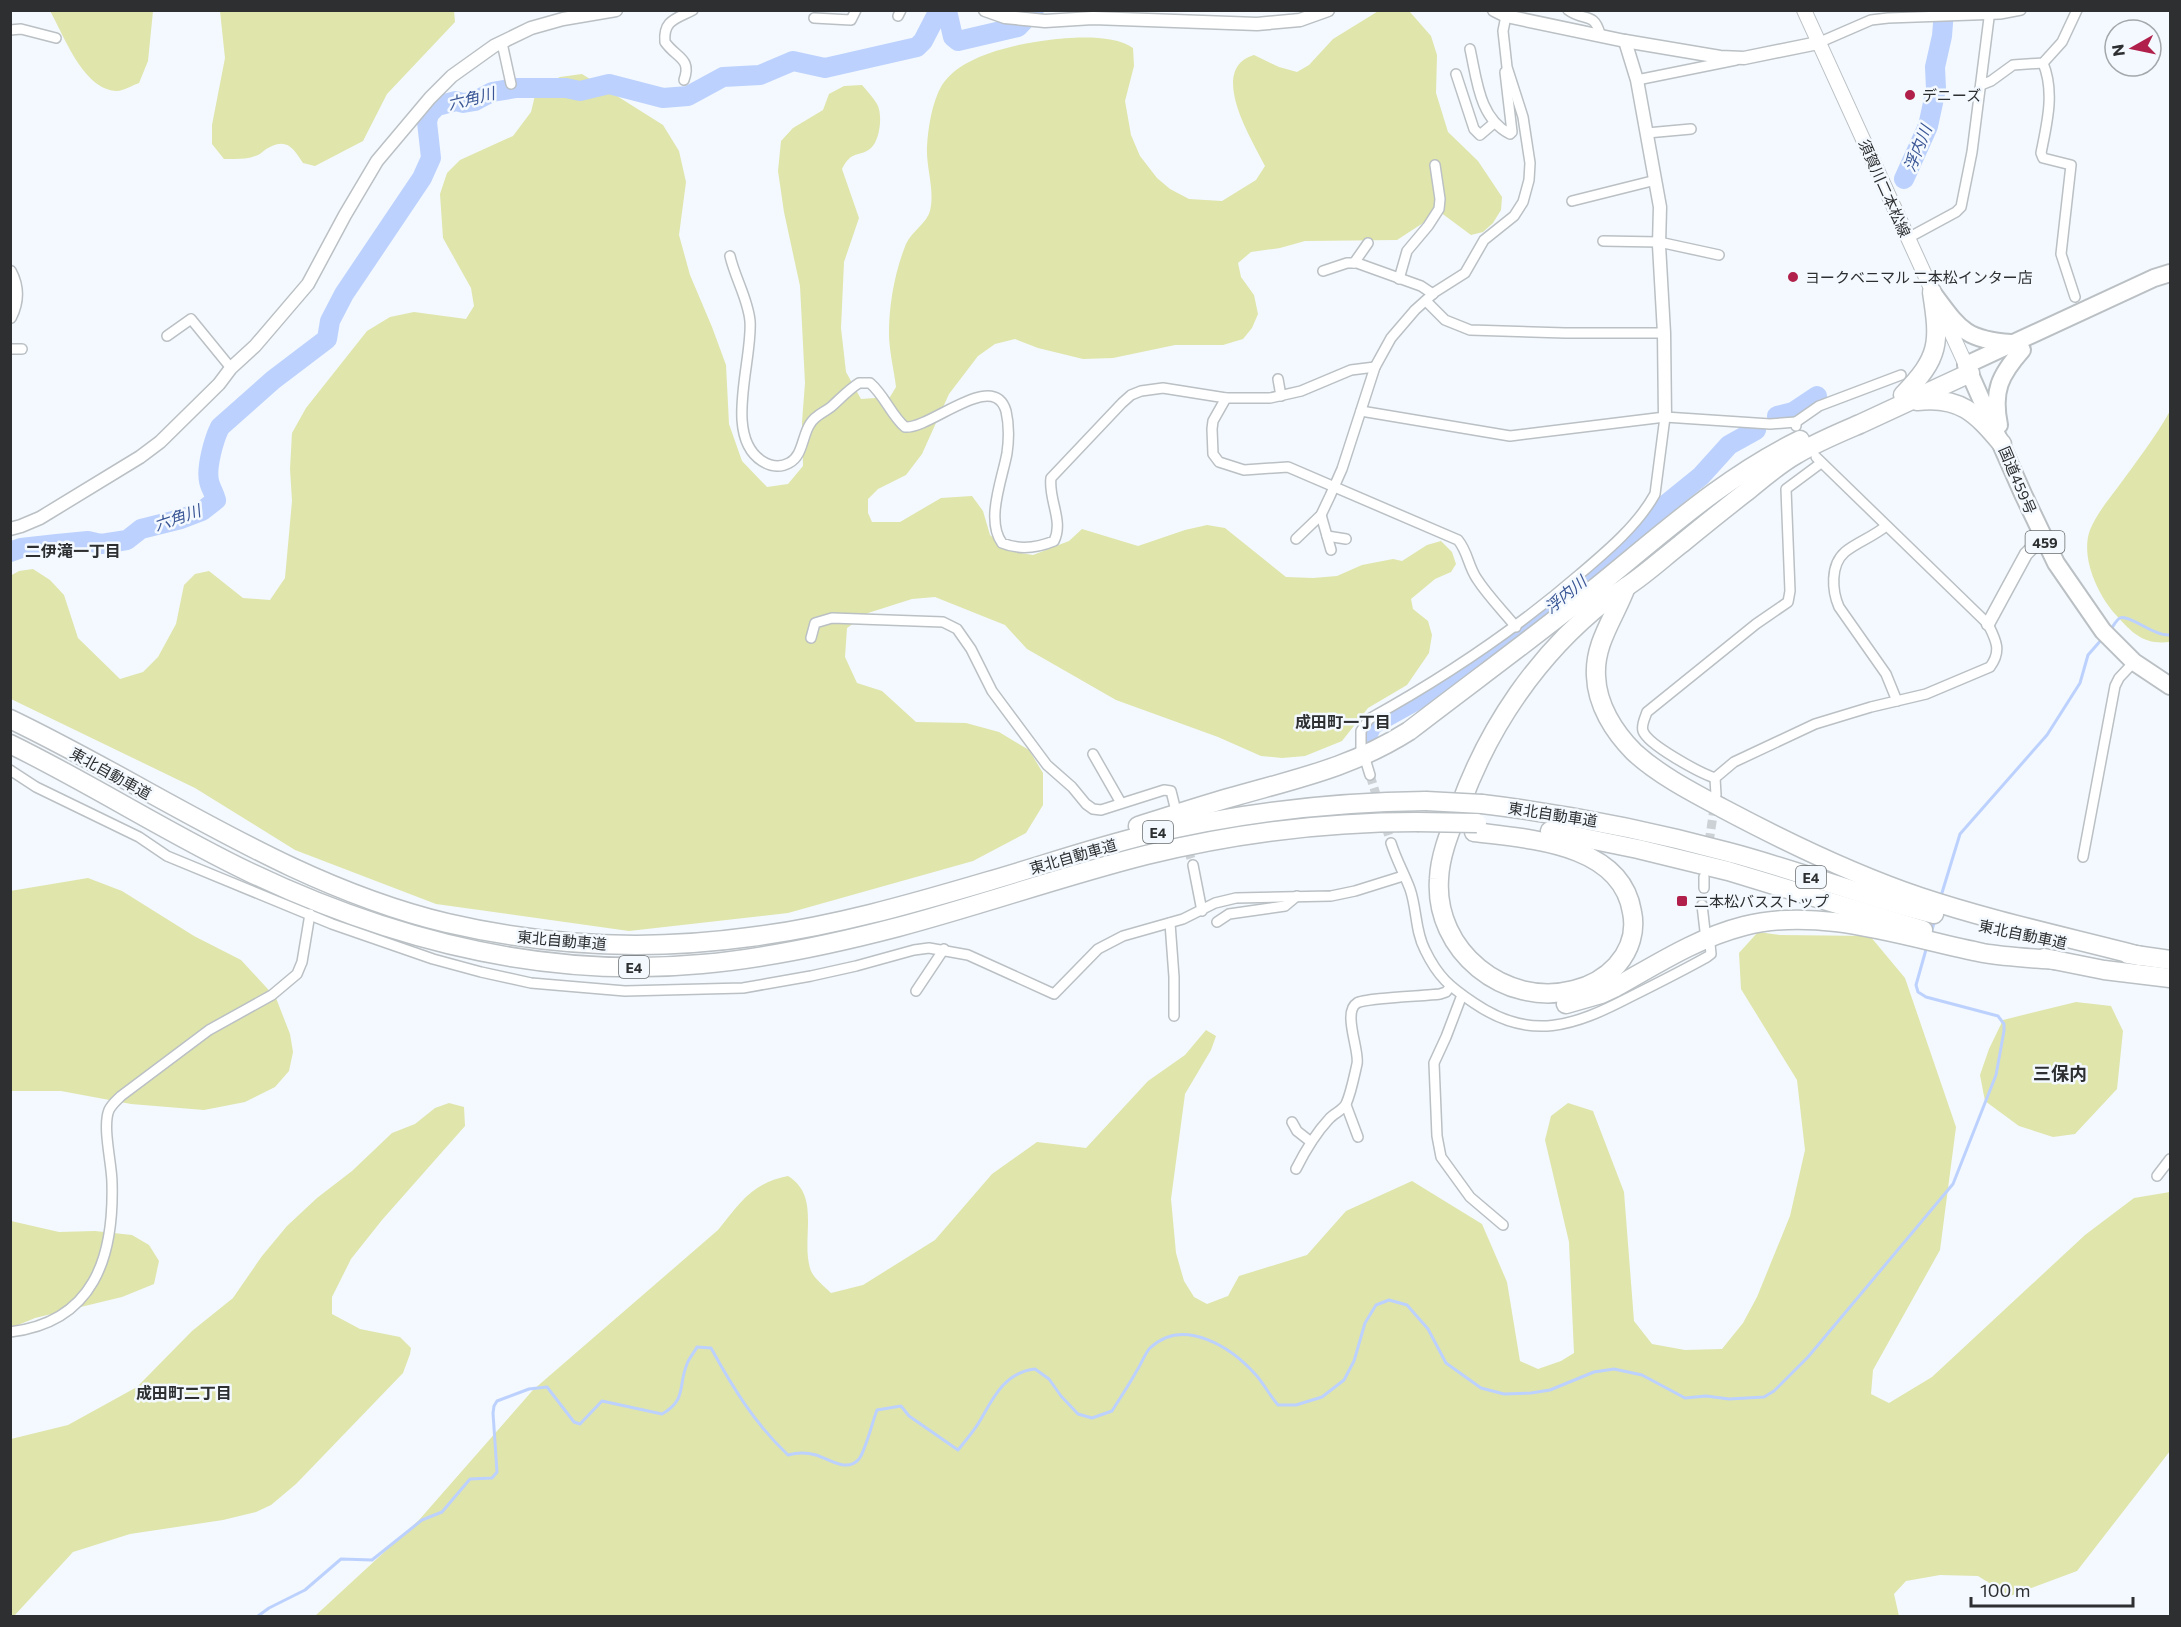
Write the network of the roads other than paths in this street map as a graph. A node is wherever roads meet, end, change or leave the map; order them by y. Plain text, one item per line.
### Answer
1 (616, 10) edge
2 (693, 10) edge
3 (856, 10) edge
4 (1328, 10) edge
5 (1494, 10) edge
6 (1569, 10) edge
7 (1804, 10) edge
8 (2021, 10) edge
9 (2077, 10) edge
10 (991, 12) edge
11 (1990, 13) edge
12 (1888, 14) edge
13 (1506, 16) junction
14 (814, 18) dead end
15 (10, 30) edge
16 (1600, 34) junction
17 (56, 38) dead end
18 (1625, 41) junction
19 (502, 43) junction
20 (1818, 43) junction
21 (1470, 49) dead end
22 (1744, 58) junction
23 (2043, 63) junction
24 (1507, 67) junction
25 (1456, 74) dead end
26 (684, 80) dead end
27 (1637, 80) junction
28 (511, 84) dead end
29 (1981, 85) junction
30 (1494, 123) junction
31 (1691, 129) dead end
32 (1647, 133) junction
33 (1435, 165) dead end
34 (1656, 180) junction
35 (1572, 201) dead end
36 (1908, 238) junction
37 (1603, 241) dead end
38 (1659, 242) junction
39 (1368, 243) dead end
40 (1719, 255) dead end
41 (730, 256) dead end
42 (1354, 263) junction
43 (1323, 271) dead end
44 (10, 273) edge
45 (2170, 273) edge
46 (1400, 279) junction
47 (2170, 282) edge
48 (1932, 292) junction
49 (1429, 297) junction
50 (2075, 297) dead end
51 (10, 317) edge
52 (1664, 333) junction
53 (167, 336) dead end
54 (2018, 347) junction
55 (10, 349) edge
56 (22, 349) dead end
57 (1375, 367) junction
58 (231, 368) junction
59 (1968, 369) junction
60 (1901, 375) dead end
61 (1278, 379) dead end
62 (1281, 396) junction
63 (1226, 398) junction
64 (1905, 398) junction
65 (1361, 411) junction
66 (1665, 417) junction
67 (2002, 444) junction
68 (1335, 487) junction
69 (1321, 515) junction
70 (1886, 526) junction
71 (10, 529) edge
72 (1327, 536) junction
73 (2043, 537) junction
74 (1296, 539) dead end
75 (1346, 539) dead end
76 (1331, 550) dead end
77 (1626, 587) junction
78 (1562, 615) junction
79 (1988, 624) junction
80 (1516, 627) junction
81 (811, 638) dead end
82 (2134, 662) junction
83 (2170, 686) edge
84 (1897, 701) junction
85 (10, 719) edge
86 (10, 744) edge
87 (1361, 749) dead end
88 (1093, 754) dead end
89 (1366, 762) dead end
90 (10, 770) edge
91 (1370, 775) tunnel mouth
92 (1715, 778) junction
93 (1716, 795) tunnel mouth
94 (1121, 803) junction
95 (1175, 807) dead end
96 (1475, 828) junction
97 (1391, 843) tunnel mouth
98 (2083, 857) dead end
99 (1193, 865) tunnel mouth
100 (1403, 876) junction
101 (1704, 877) tunnel mouth
102 (1704, 888) tunnel mouth
103 (1297, 896) junction
104 (1702, 905) tunnel mouth
105 (898, 906) junction
106 (1202, 911) junction
107 (310, 914) junction
108 (1217, 922) dead end
109 (1170, 923) junction
110 (1705, 931) dead end
111 (1710, 944) dead end
112 (944, 949) junction
113 (2140, 956) junction
114 (2055, 960) junction
115 (2170, 960) edge
116 (2170, 978) edge
117 (1450, 987) junction
118 (916, 991) dead end
119 (1462, 995) junction
120 (1174, 1016) dead end
121 (1346, 1105) junction
122 (1292, 1122) dead end
123 (1358, 1137) dead end
124 (1311, 1142) junction
125 (2170, 1159) edge
126 (1296, 1169) dead end
127 (2157, 1176) dead end
128 (1503, 1225) dead end
129 (10, 1332) edge

1 - 19 street
2 - 26 street
3 - 14 street
4 - 10 street
5 - 13 street
6 - 16 street
7 - 20 main road, 須賀川二本松線
8 - 11 street
9 - 23 street
11 - 12 street
11 - 29 street
12 - 20 street
13 - 16 street
13 - 24 street
15 - 17 street
16 - 18 street
18 - 22 street
18 - 27 street
19 - 28 street
19 - 58 street
20 - 22 street
20 - 36 main road, 須賀川二本松線
21 - 30 street
22 - 27 street
23 - 29 street
23 - 50 street
24 - 30 street
24 - 49 street
25 - 30 street
27 - 32 street
29 - 36 street
31 - 32 street
32 - 34 street
33 - 46 street
34 - 35 street
34 - 38 street
36 - 48 main road, 須賀川二本松線
37 - 38 street
38 - 40 street
38 - 52 street
39 - 42 street
41 - 63 street
42 - 43 street
42 - 46 street
44 - 51 street
45 - 54 highway
46 - 49 street
47 - 54 highway
48 - 54 highway
48 - 59 main road, 須賀川二本松線
48 - 64 highway
49 - 52 street
49 - 57 street
52 - 66 street
53 - 58 street
54 - 59 highway
54 - 67 highway
55 - 56 street
57 - 62 street
57 - 65 street
58 - 71 street
59 - 64 highway
59 - 67 highway, 国道459号 / 459
60 - 66 street
61 - 62 street
62 - 63 street
63 - 68 street
64 - 67 highway
64 - 77 highway
64 - 78 highway
65 - 66 street
65 - 68 street
66 - 80 street
67 - 73 highway, 国道459号 / 459
68 - 69 street
68 - 80 street
69 - 72 street
69 - 74 street
70 - 79 street
70 - 84 street
70 - 92 street
72 - 75 street
72 - 76 street
73 - 79 street
73 - 82 highway, 国道459号 / 459
77 - 96 highway
77 - 113 highway
78 - 105 highway
78 - 114 highway
79 - 84 street
80 - 87 street
81 - 94 street
82 - 83 highway, 国道459号 / 459
82 - 98 street
84 - 92 street
85 - 105 highway, 東北自動車道 / E4
86 - 96 highway, 東北自動車道 / E4, bridge
88 - 94 street
89 - 91 street
90 - 107 street
92 - 93 street
94 - 95 street
96 - 114 highway, 東北自動車道 / E4
97 - 100 street
99 - 106 street
100 - 103 street
100 - 117 street
101 - 102 street
103 - 106 street
103 - 108 street
104 - 110 street
105 - 113 highway, 東北自動車道 / E4, bridge
106 - 109 street
107 - 112 street
107 - 129 street
109 - 112 street
109 - 120 street
111 - 119 street
112 - 118 street
113 - 115 highway, 東北自動車道 / E4
114 - 116 highway, 東北自動車道 / E4
117 - 119 street
117 - 121 street
119 - 128 street
121 - 123 street
121 - 124 street
122 - 124 street
124 - 126 street
125 - 127 street

